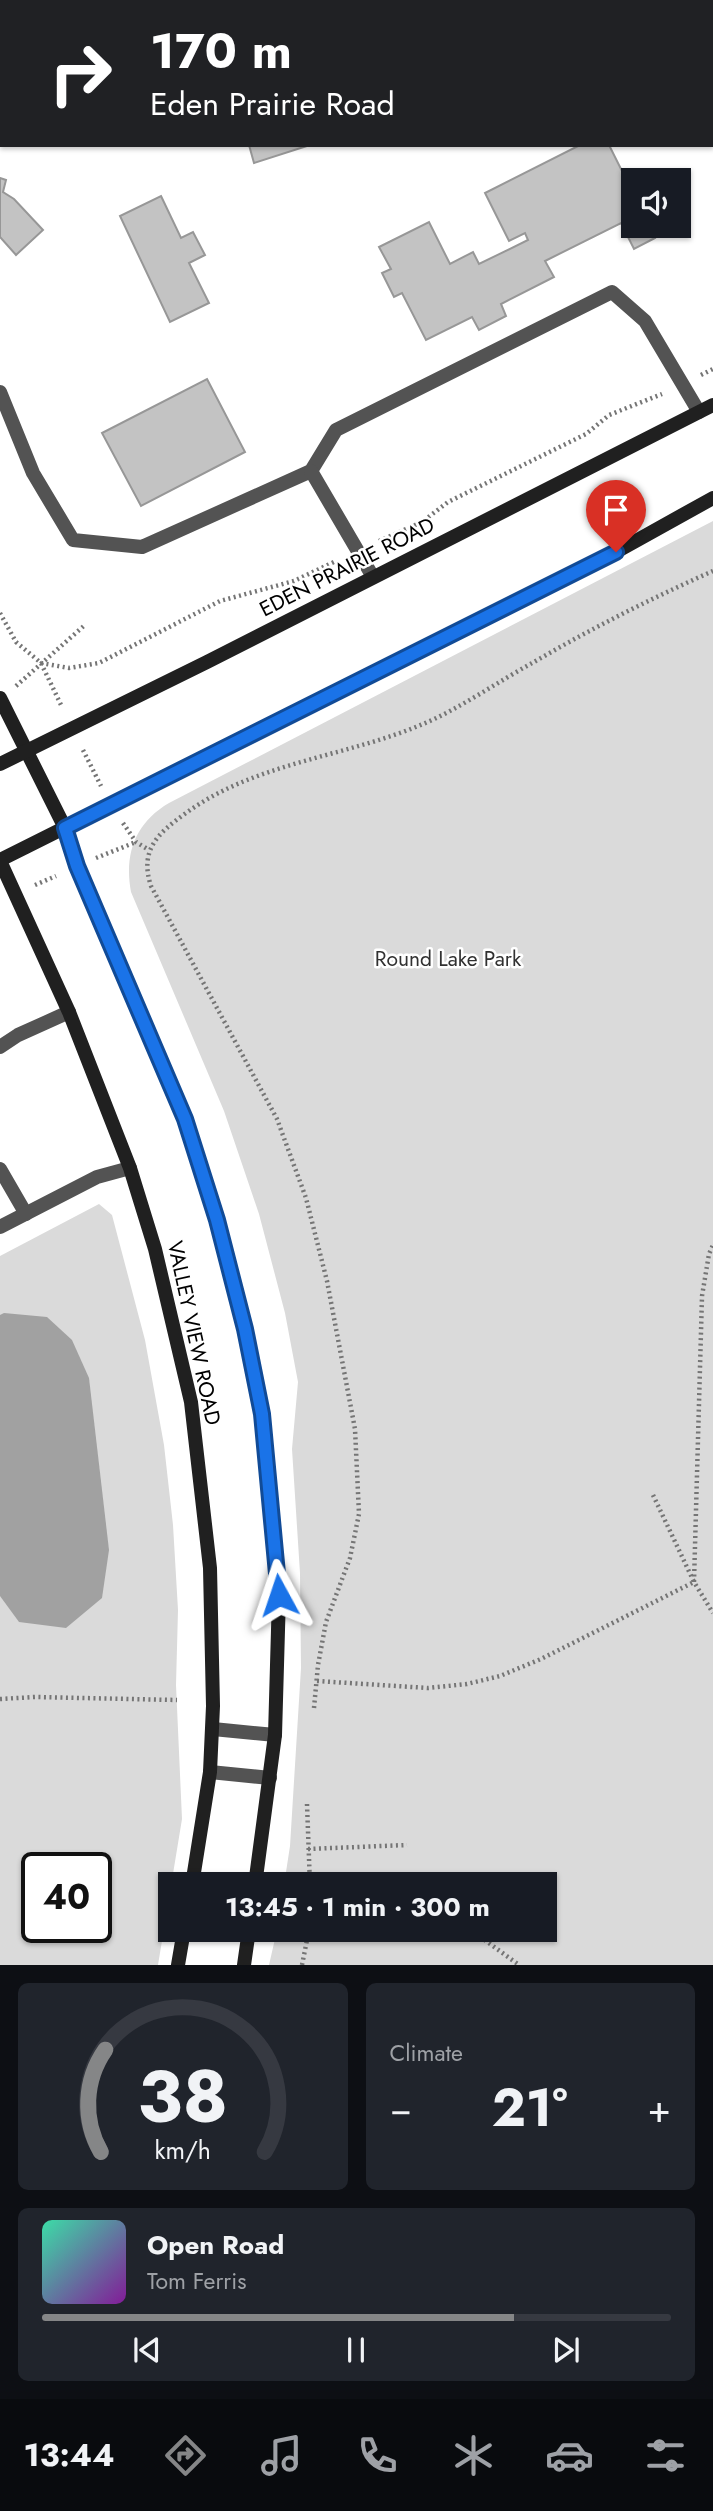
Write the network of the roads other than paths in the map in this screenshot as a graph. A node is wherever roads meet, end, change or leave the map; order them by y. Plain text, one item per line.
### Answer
1 (0, 392) edge
2 (713, 405) edge
3 (699, 412) junction
4 (311, 471) junction
5 (713, 498) edge
6 (373, 577) junction
7 (0, 699) edge
8 (24, 751) junction
9 (0, 764) edge
10 (65, 828) junction
11 (0, 860) edge
12 (69, 1012) junction
13 (0, 1047) edge
14 (130, 1168) junction
15 (0, 1169) edge
16 (26, 1214) junction
17 (0, 1227) edge
18 (213, 1729) junction
19 (275, 1735) junction
20 (210, 1772) junction
21 (270, 1777) junction
22 (194, 1872) edge
23 (257, 1872) edge
24 (182, 1942) edge
25 (247, 1942) edge
26 (178, 1965) edge
27 (244, 1965) edge

1 - 4 lane
2 - 3 street, EDEN PRAIRIE ROAD
3 - 4 lane
3 - 6 street, EDEN PRAIRIE ROAD
4 - 6 lane
5 - 10 street
6 - 8 street, EDEN PRAIRIE ROAD
7 - 8 street
8 - 9 street, EDEN PRAIRIE ROAD
8 - 10 street
10 - 11 street
10 - 19 street
11 - 12 street, VALLEY VIEW ROAD
12 - 13 lane
12 - 14 street, VALLEY VIEW ROAD
14 - 16 lane
14 - 18 street, VALLEY VIEW ROAD
15 - 16 lane
16 - 17 lane
18 - 19 lane
18 - 20 street, VALLEY VIEW ROAD
19 - 21 street
20 - 21 lane
20 - 22 street, VALLEY VIEW ROAD
21 - 23 street
24 - 26 street
25 - 27 street

